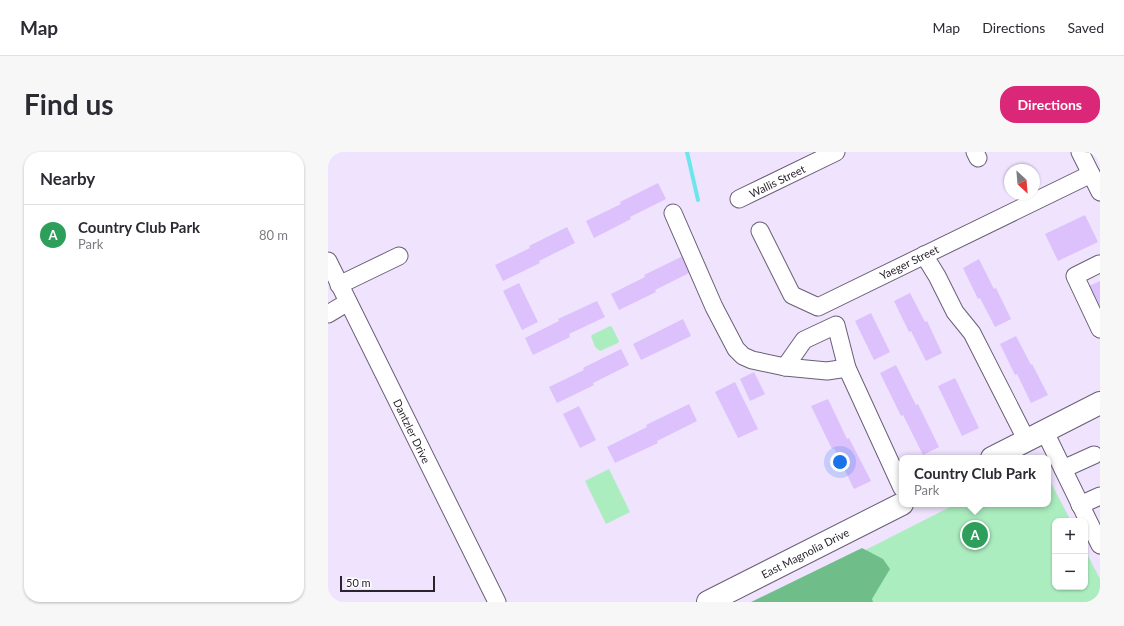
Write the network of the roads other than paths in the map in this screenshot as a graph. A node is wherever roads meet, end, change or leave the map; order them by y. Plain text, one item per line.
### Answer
1 (836, 152) edge
2 (1080, 152) edge
3 (1091, 174) junction
4 (1100, 192) edge
5 (740, 199) dead end
6 (673, 213) dead end
7 (760, 231) dead end
8 (924, 255) junction
9 (398, 256) dead end
10 (328, 261) edge
11 (1099, 264) edge
12 (339, 285) junction
13 (348, 302) junction
14 (328, 314) edge
15 (1100, 329) edge
16 (785, 367) junction
17 (846, 368) junction
18 (1100, 403) edge
19 (1036, 436) junction
20 (998, 455) edge
21 (1094, 456) edge
22 (1063, 470) junction
23 (899, 482) edge
24 (1100, 496) edge
25 (1080, 505) junction
26 (899, 506) edge
27 (1100, 544) edge
28 (496, 602) edge
29 (708, 602) edge

1 - 5 street, Wallis Street
2 - 3 street
3 - 4 street
3 - 8 street, Yaeger Street
6 - 16 street
7 - 8 street, Yaeger Street
8 - 19 street
9 - 12 street
10 - 12 street, Dantzler Drive
11 - 15 street
12 - 13 street, Dantzler Drive
13 - 14 street
13 - 28 street, Dantzler Drive
16 - 17 street
16 - 17 street
17 - 23 street
18 - 19 main road
19 - 20 main road
19 - 22 street
21 - 22 street
22 - 25 street
24 - 25 street
25 - 27 street
26 - 29 main road, East Magnolia Drive

